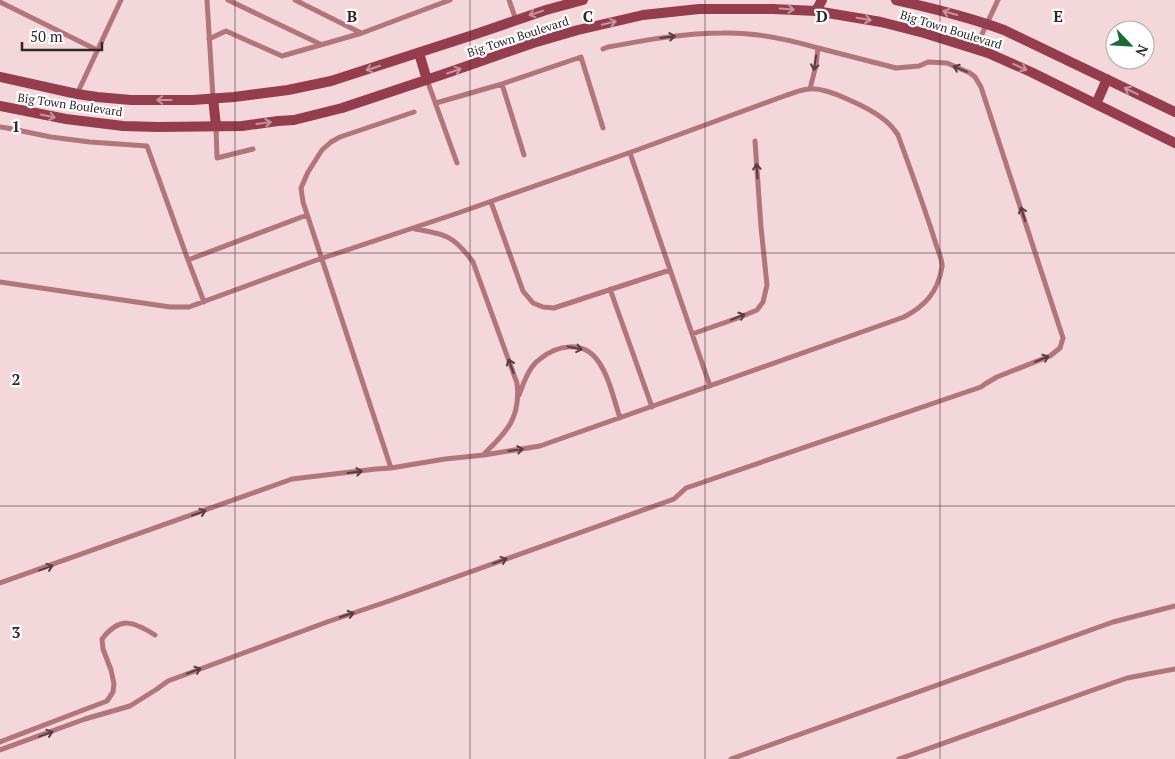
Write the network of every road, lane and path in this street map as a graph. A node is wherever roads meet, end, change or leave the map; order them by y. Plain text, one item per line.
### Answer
1 (121, 0) edge
2 (208, 0) edge
3 (228, 0) edge
4 (295, 0) edge
5 (450, 0) edge
6 (509, 0) edge
7 (578, 0) edge
8 (822, 0) edge
9 (896, 0) edge
10 (998, 0) edge
11 (0, 2) edge
12 (816, 11) junction
13 (516, 20) junction
14 (987, 24) junction
15 (362, 33) junction
16 (210, 39) junction
17 (321, 45) junction
18 (818, 48) junction
19 (975, 49) junction
20 (97, 50) junction
21 (603, 50) dead end
22 (419, 53) junction
23 (0, 77) edge
24 (1107, 79) junction
25 (427, 80) junction
26 (502, 84) junction
27 (810, 89) junction
28 (77, 94) junction
29 (213, 98) junction
30 (436, 104) junction
31 (1096, 104) junction
32 (0, 106) edge
33 (414, 112) dead end
34 (1175, 112) edge
35 (216, 126) junction
36 (0, 127) edge
37 (603, 128) dead end
38 (755, 142) dead end
39 (1175, 143) edge
40 (254, 149) dead end
41 (630, 153) junction
42 (524, 155) dead end
43 (457, 163) dead end
44 (491, 202) junction
45 (307, 215) junction
46 (412, 228) junction
47 (322, 258) junction
48 (188, 260) junction
49 (670, 270) junction
50 (0, 282) edge
51 (610, 289) junction
52 (204, 302) junction
53 (692, 334) junction
54 (710, 386) junction
55 (518, 398) junction
56 (652, 407) junction
57 (620, 418) junction
58 (484, 455) junction
59 (391, 468) junction
60 (0, 583) edge
61 (1175, 606) edge
62 (155, 635) dead end
63 (1175, 669) edge
64 (0, 742) edge
65 (0, 750) edge
66 (731, 759) edge
67 (900, 759) edge

1 - 20 lane
2 - 16 lane
3 - 17 lane
4 - 15 lane
5 - 15 lane
6 - 13 lane
7 -> 13 main road, Big Town Boulevard
8 - 12 main road
14 -> 9 main road, Big Town Boulevard
10 - 14 lane
11 - 20 lane
12 -> 19 main road, Big Town Boulevard
25 -> 12 main road, Big Town Boulevard
13 - 22 main road, Big Town Boulevard
14 - 19 lane
14 - 24 main road, Big Town Boulevard
15 - 17 lane
16 - 17 lane
16 - 29 lane
21 -> 18 lane
18 -> 27 lane
65 -> 18 lane
19 -> 31 main road, Big Town Boulevard
20 - 28 lane
22 - 25 main road
22 -> 29 main road, Big Town Boulevard
23 - 28 main road, Big Town Boulevard
24 - 31 main road
34 -> 24 main road, Big Town Boulevard
25 - 30 lane
35 -> 25 main road, Big Town Boulevard
26 - 30 lane
26 - 37 lane
26 - 42 lane
27 - 41 lane
27 - 54 lane
29 -> 28 main road, Big Town Boulevard
29 - 35 main road
30 - 43 lane
31 - 39 main road, Big Town Boulevard
32 -> 35 main road, Big Town Boulevard
33 - 45 lane
35 - 40 lane
36 - 48 lane
53 -> 38 lane
41 - 44 lane
41 - 49 lane
44 - 46 lane
44 - 51 lane
45 - 47 lane
45 - 48 lane
46 - 47 lane
55 -> 46 lane
47 - 52 lane
47 - 59 lane
48 - 52 lane
49 - 51 lane
49 - 53 lane
50 - 52 lane
51 - 56 lane
53 - 54 lane
54 - 56 lane
55 -> 57 lane
55 - 58 lane
56 - 57 lane
58 -> 57 lane
58 - 59 lane
60 -> 59 lane
61 - 66 lane
62 - 64 lane
63 - 67 lane

